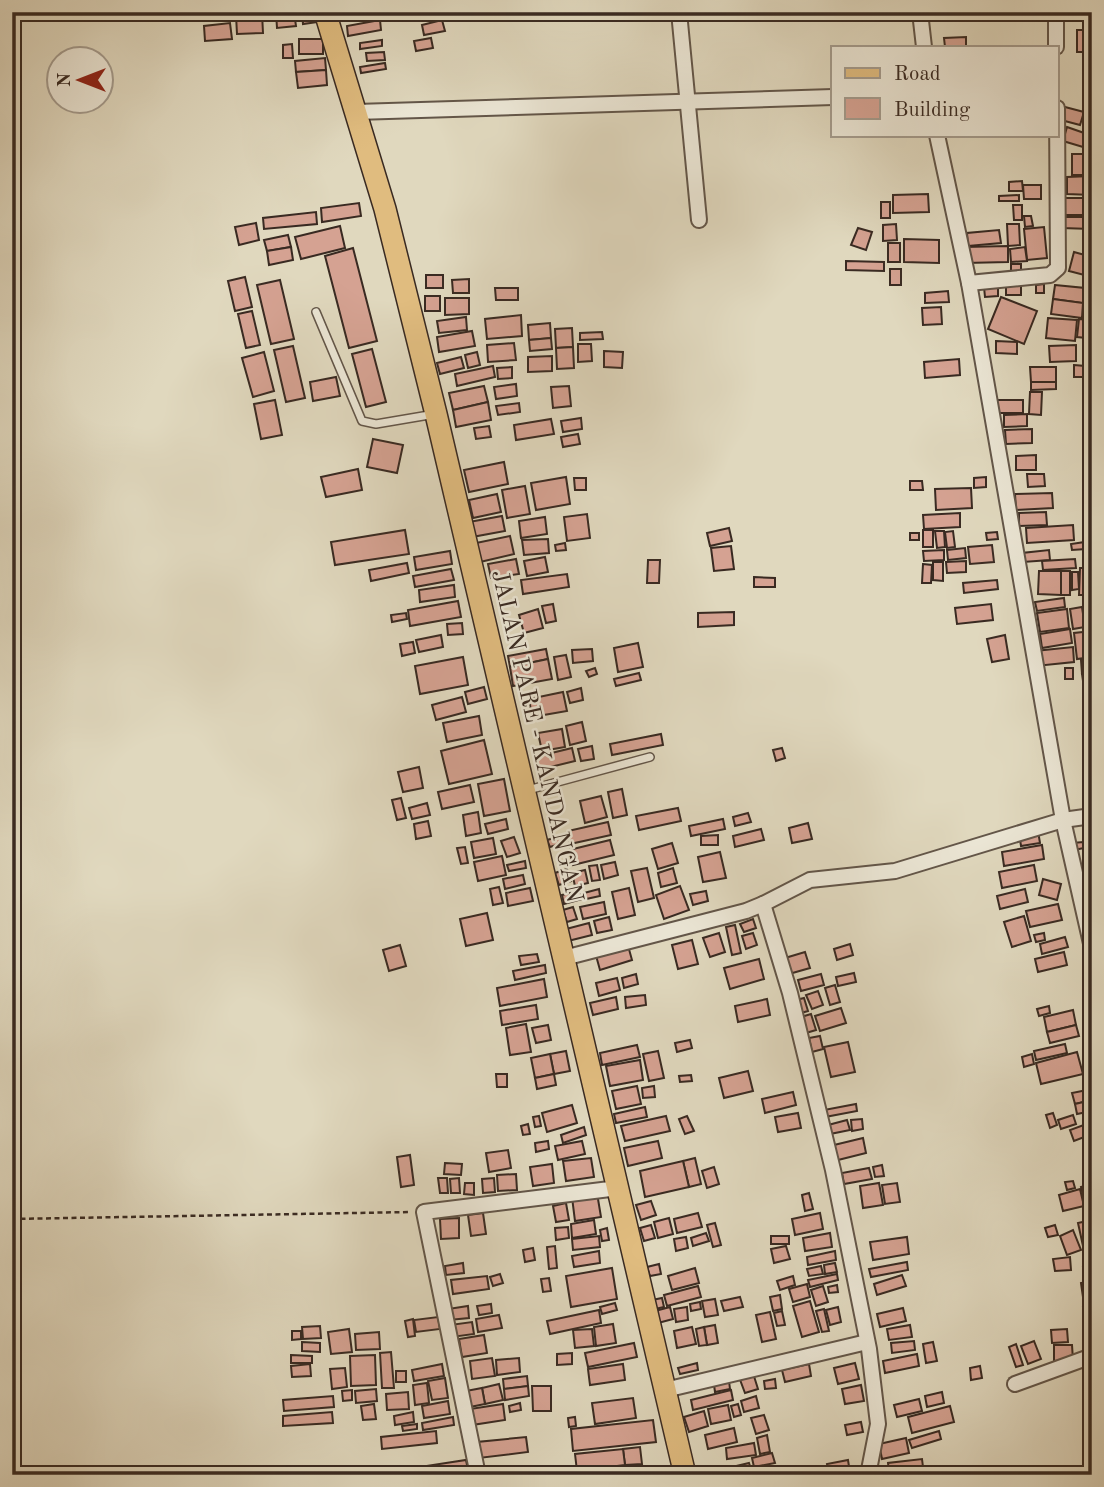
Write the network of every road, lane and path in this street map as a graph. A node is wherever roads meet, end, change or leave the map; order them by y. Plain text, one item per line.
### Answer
1 (326, 12) edge
2 (679, 12) edge
3 (920, 12) edge
4 (1056, 12) edge
5 (925, 46) edge
6 (1056, 46) edge
7 (831, 97) edge
8 (686, 102) junction
9 (356, 112) junction
10 (937, 136) edge
11 (1057, 136) edge
12 (699, 220) dead end
13 (969, 283) junction
14 (316, 312) dead end
15 (436, 414) junction
16 (650, 757) dead end
17 (524, 792) junction
18 (1092, 816) edge
19 (1063, 820) junction
20 (764, 904) junction
21 (1092, 948) edge
22 (564, 958) junction
23 (618, 1188) junction
24 (424, 1212) junction
25 (12, 1219) edge
26 (867, 1342) junction
27 (1092, 1356) edge
28 (1015, 1384) dead end
29 (665, 1390) junction
30 (478, 1475) edge
31 (685, 1475) edge
32 (868, 1475) edge

1 - 9 main road, JALAN PARE - KANDANGAN
2 - 8 street
3 - 5 street
4 - 6 street
7 - 8 street
8 - 9 street
8 - 12 street
9 - 15 main road, JALAN PARE - KANDANGAN
10 - 13 street
11 - 13 street
13 - 19 street
14 - 15 lane
15 - 17 main road, JALAN PARE - KANDANGAN
16 - 17 lane
17 - 22 main road, JALAN PARE - KANDANGAN
18 - 19 street
19 - 20 street
19 - 21 street
20 - 22 street
20 - 26 street
22 - 23 main road, JALAN PARE - KANDANGAN
23 - 24 street
23 - 29 main road, JALAN PARE - KANDANGAN
24 - 25 path
24 - 30 street
26 - 29 street
26 - 32 street
27 - 28 street
29 - 31 main road, JALAN PARE - KANDANGAN

